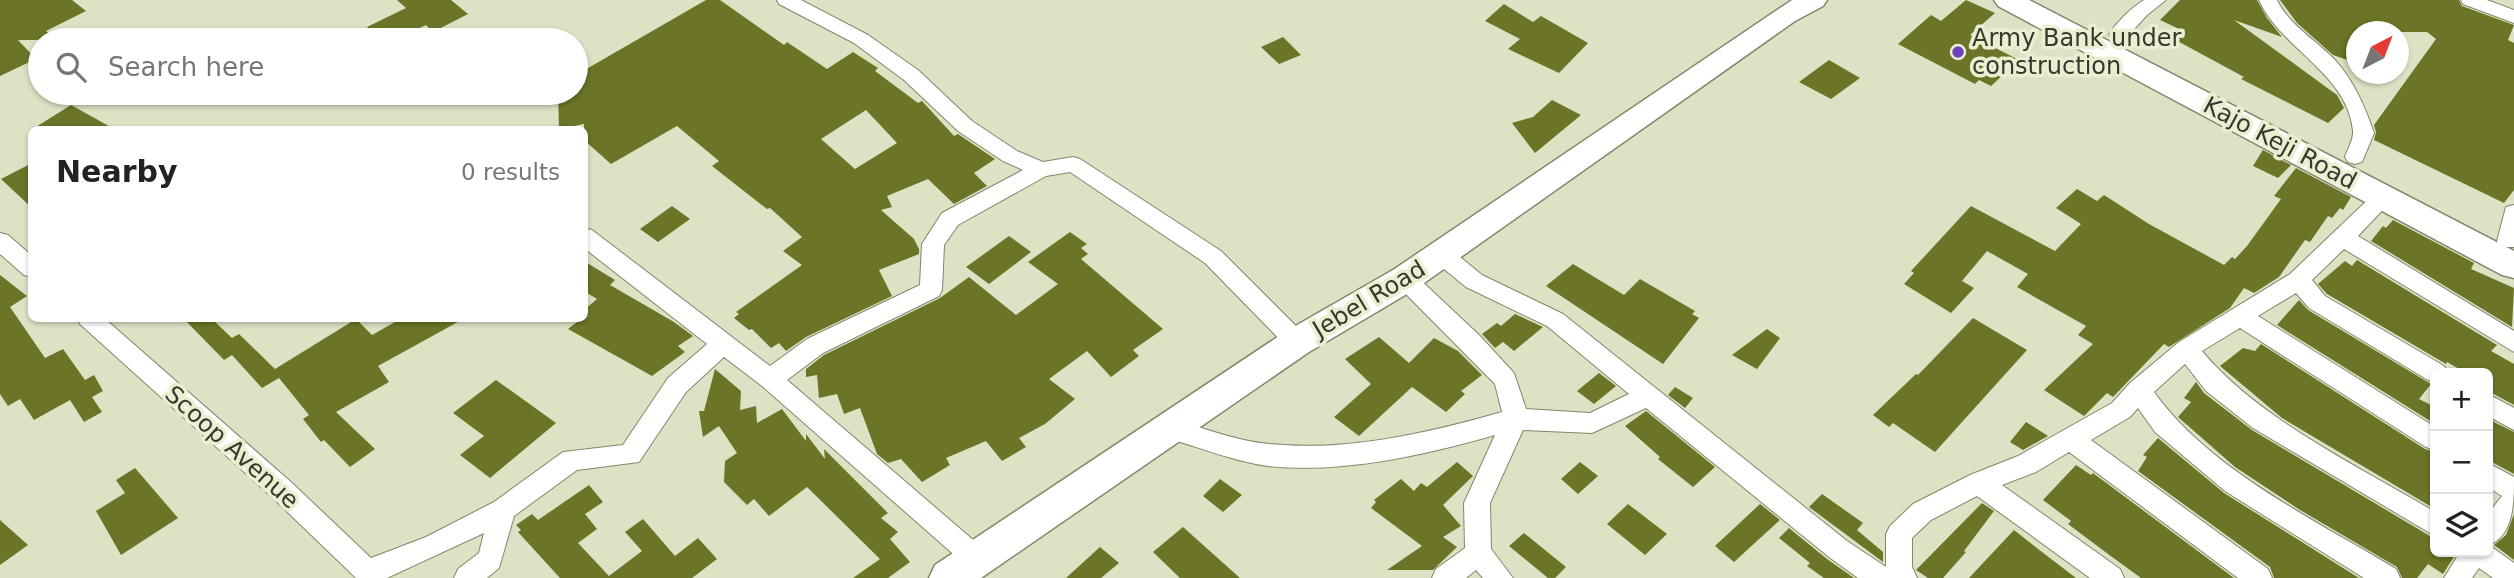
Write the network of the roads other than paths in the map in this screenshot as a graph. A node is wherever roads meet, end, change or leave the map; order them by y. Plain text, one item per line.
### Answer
1 (786, 0) edge
2 (2008, 0) edge
3 (2054, 0) edge
4 (2157, 0) edge
5 (2268, 0) edge
6 (2470, 0) edge
7 (1800, 5) edge
8 (2514, 17) edge
9 (2119, 34) junction
10 (2355, 157) junction
11 (1041, 170) junction
12 (2384, 197) junction
13 (2343, 237) junction
14 (588, 239) edge
15 (0, 241) edge
16 (2513, 241) edge
17 (1441, 254) junction
18 (28, 266) edge
19 (1405, 279) junction
20 (2298, 280) junction
21 (2240, 316) junction
22 (93, 322) edge
23 (1297, 342) junction
24 (724, 343) junction
25 (2514, 343) edge
26 (2187, 349) junction
27 (2430, 369) edge
28 (770, 379) junction
29 (2139, 390) junction
30 (1647, 396) junction
31 (2493, 407) edge
32 (1515, 419) junction
33 (2514, 420) edge
34 (1170, 429) junction
35 (2430, 437) edge
36 (2072, 440) junction
37 (2493, 477) edge
38 (1979, 483) junction
39 (2514, 491) edge
40 (2514, 499) edge
41 (503, 510) junction
42 (2430, 522) edge
43 (2493, 527) edge
44 (1478, 554) junction
45 (2473, 557) edge
46 (2484, 557) edge
47 (976, 559) junction
48 (371, 575) edge
49 (467, 578) edge
50 (949, 578) edge
51 (1445, 578) edge
52 (1500, 578) edge
53 (1880, 578) edge
54 (1904, 578) edge
55 (2111, 578) edge
56 (2259, 578) edge
57 (2387, 578) edge
58 (2457, 578) edge
59 (2514, 578) edge

1 - 11 street
2 - 12 main road, Kajo Keji Road
3 - 9 main road, Kajo Keji Road
4 - 9 street
5 - 10 street
6 - 8 street
7 - 17 main road, Jebel Road
9 - 10 main road, Kajo Keji Road
10 - 16 main road, Kajo Keji Road
11 - 23 street
11 - 28 street
12 - 13 street
12 - 16 main road, Kajo Keji Road
13 - 20 street
13 - 25 street
14 - 24 street
15 - 18 street
17 - 19 main road, Jebel Road
17 - 30 street
19 - 23 main road, Jebel Road
19 - 32 street
20 - 21 street
20 - 27 street
21 - 26 street
21 - 35 street
22 - 48 street, Scoop Avenue
23 - 34 main road, Jebel Road
24 - 28 street
24 - 41 street
26 - 29 street
26 - 42 street
28 - 47 street
29 - 36 street
29 - 57 street
30 - 32 street
30 - 53 street
31 - 33 street
32 - 34 street
32 - 44 street
34 - 47 main road, Jebel Road
36 - 38 street
36 - 56 street
37 - 39 street
38 - 54 street
38 - 55 street
40 - 43 street
41 - 48 street
41 - 49 street
44 - 51 street
44 - 52 street
45 - 58 street
46 - 59 street
47 - 50 main road, Jebel Road

